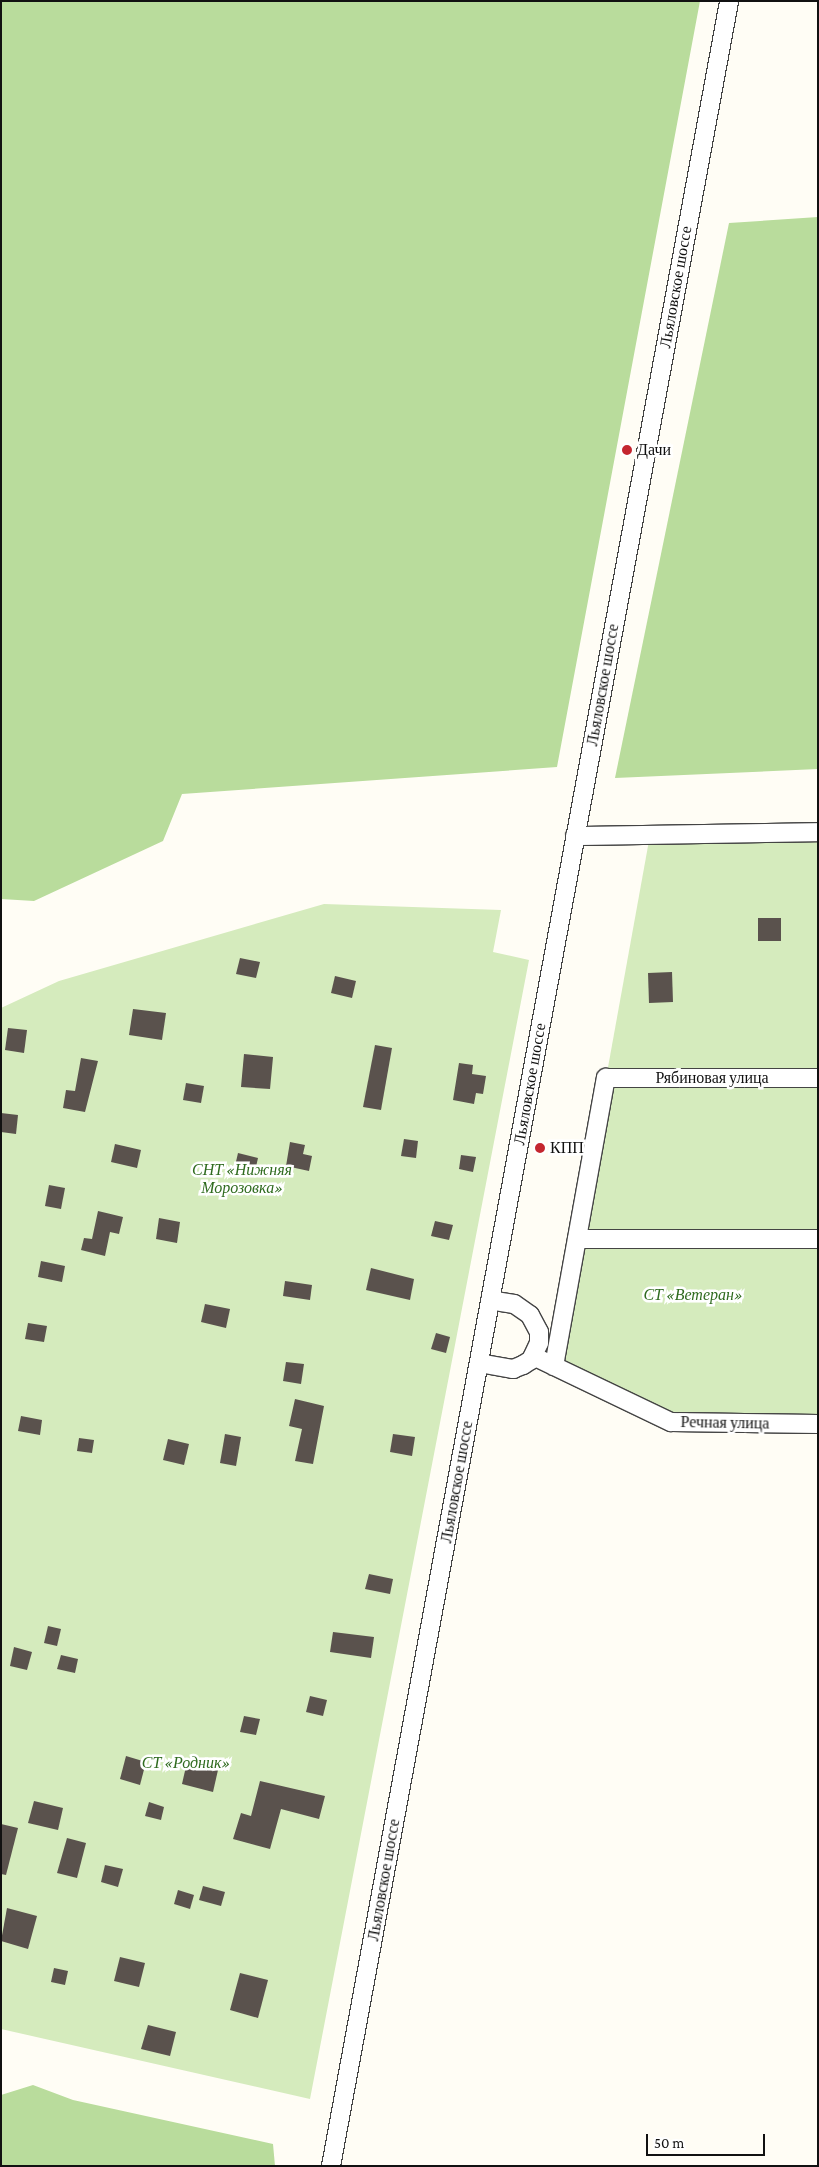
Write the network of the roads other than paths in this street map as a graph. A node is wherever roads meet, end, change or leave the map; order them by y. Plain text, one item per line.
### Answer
1 (729, 1) edge
2 (818, 832) edge
3 (575, 836) junction
4 (818, 1078) edge
5 (577, 1239) junction
6 (818, 1239) edge
7 (490, 1300) junction
8 (533, 1356) junction
9 (479, 1363) junction
10 (554, 1366) junction
11 (818, 1424) edge
12 (331, 2166) edge

1 - 3 street, Льяловское шоссе
2 - 3 street
3 - 7 street, Льяловское шоссе
4 - 5 street, Рябиновая улица
5 - 6 street
5 - 10 street
7 - 8 street
7 - 9 street, Льяловское шоссе
8 - 9 street
8 - 10 street, Речная улица
9 - 12 street, Льяловское шоссе
10 - 11 street, Речная улица

